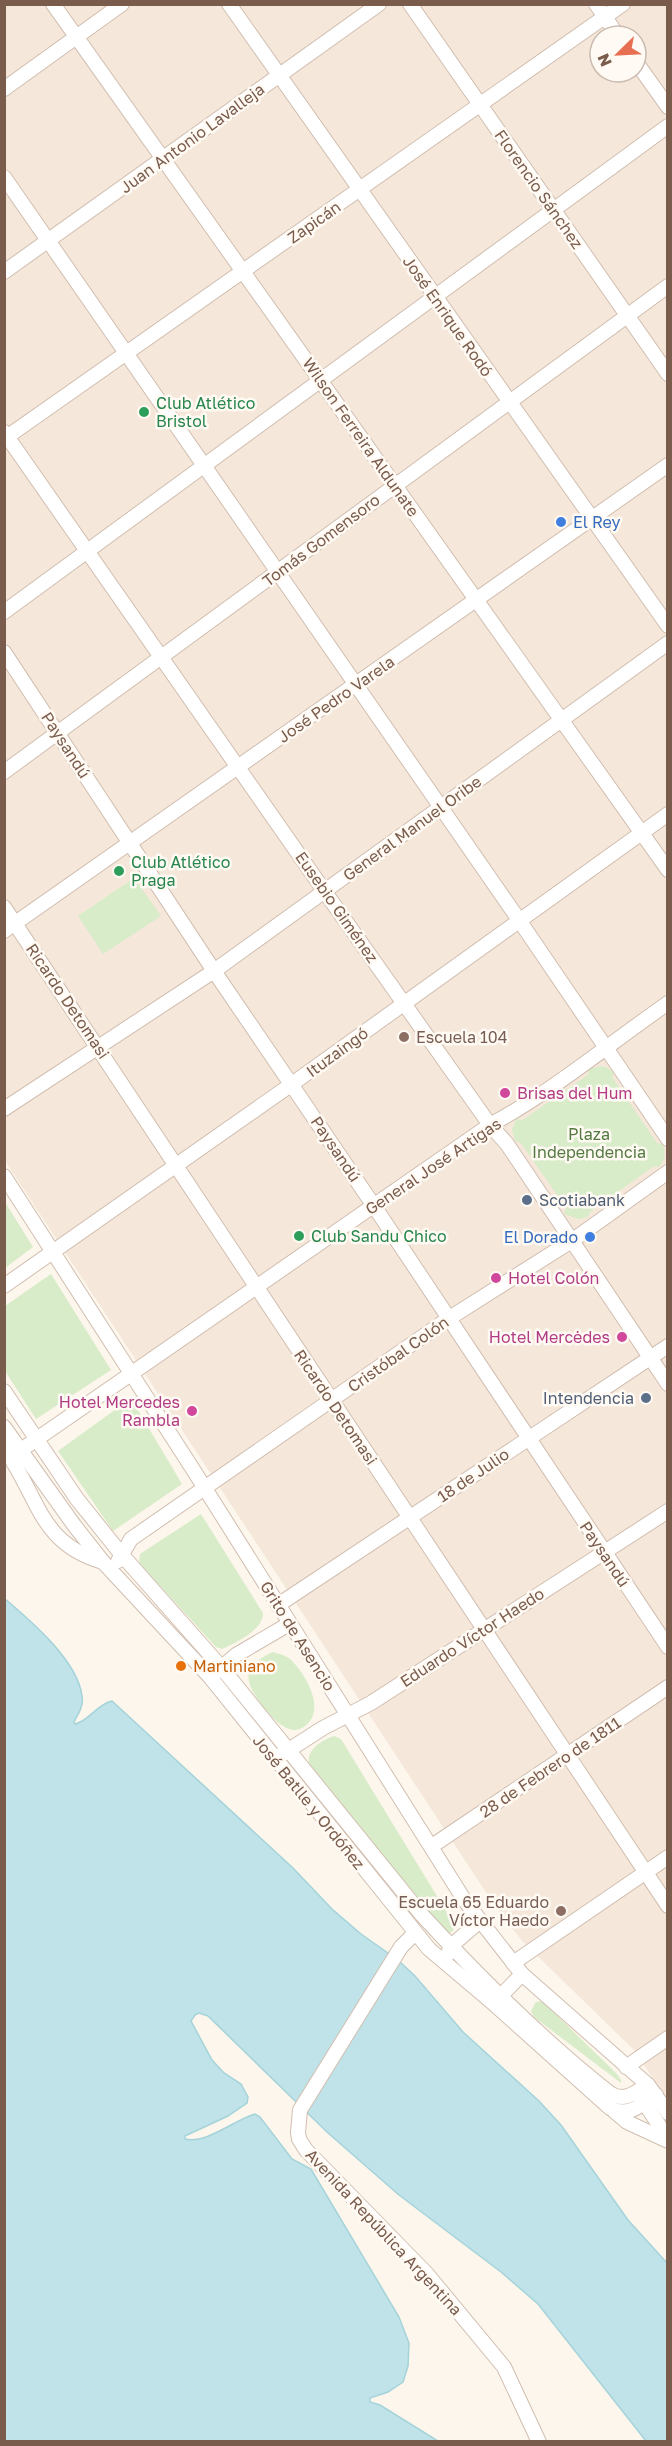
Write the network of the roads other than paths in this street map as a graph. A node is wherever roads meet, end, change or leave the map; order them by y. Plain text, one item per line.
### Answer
1 (53, 4) edge
2 (122, 4) edge
3 (230, 4) edge
4 (379, 4) edge
5 (410, 4) edge
6 (596, 4) edge
7 (623, 4) edge
8 (605, 18) junction
9 (609, 24) edge
10 (76, 38) junction
11 (280, 75) junction
12 (648, 79) edge
13 (4, 89) edge
14 (481, 105) junction
15 (668, 107) edge
16 (668, 126) edge
17 (162, 159) junction
18 (4, 177) edge
19 (360, 190) junction
20 (554, 210) junction
21 (48, 241) junction
22 (4, 272) edge
23 (243, 272) junction
24 (668, 286) edge
25 (435, 297) junction
26 (626, 316) junction
27 (127, 354) junction
28 (668, 374) edge
29 (321, 382) junction
30 (509, 403) junction
31 (6, 436) edge
32 (668, 465) edge
33 (204, 467) junction
34 (395, 485) junction
35 (591, 519) junction
36 (88, 552) junction
37 (278, 572) junction
38 (476, 600) junction
39 (4, 612) edge
40 (668, 626) edge
41 (668, 643) edge
42 (4, 652) edge
43 (162, 658) junction
44 (355, 685) junction
45 (561, 720) junction
46 (58, 733) junction
47 (239, 766) junction
48 (4, 772) edge
49 (440, 808) junction
50 (668, 814) edge
51 (641, 833) junction
52 (130, 842) junction
53 (668, 870) edge
54 (325, 892) junction
55 (4, 907) edge
56 (519, 920) junction
57 (10, 927) edge
58 (214, 971) junction
59 (404, 1003) junction
60 (668, 1003) edge
61 (606, 1046) junction
62 (99, 1047) junction
63 (585, 1063) junction
64 (617, 1064) junction
65 (292, 1084) junction
66 (4, 1109) edge
67 (511, 1114) junction
68 (490, 1125) junction
69 (668, 1139) edge
70 (507, 1144) junction
71 (176, 1166) junction
72 (667, 1171) edge
73 (4, 1176) edge
74 (374, 1206) junction
75 (558, 1220) junction
76 (595, 1222) junction
77 (573, 1240) junction
78 (53, 1251) junction
79 (4, 1286) edge
80 (257, 1287) junction
81 (448, 1319) junction
82 (668, 1346) edge
83 (650, 1358) junction
84 (132, 1374) junction
85 (668, 1384) edge
86 (4, 1391) edge
87 (332, 1400) junction
88 (4, 1427) edge
89 (529, 1438) junction
90 (37, 1440) junction
91 (4, 1448) edge
92 (21, 1450) junction
93 (205, 1488) junction
94 (668, 1511) edge
95 (410, 1517) junction
96 (131, 1539) junction
97 (111, 1542) junction
98 (604, 1552) junction
99 (122, 1555) junction
100 (102, 1560) junction
101 (278, 1605) junction
102 (289, 1624) junction
103 (484, 1629) junction
104 (668, 1647) edge
105 (221, 1667) junction
106 (210, 1677) junction
107 (668, 1687) edge
108 (348, 1715) junction
109 (288, 1751) junction
110 (568, 1754) junction
111 (275, 1760) junction
112 (432, 1846) junction
113 (668, 1857) edge
114 (644, 1872) junction
115 (668, 1906) edge
116 (480, 1921) junction
117 (415, 1933) junction
118 (451, 1946) junction
119 (444, 1962) junction
120 (518, 1968) junction
121 (497, 2000) junction
122 (668, 2038) edge
123 (626, 2067) junction
124 (646, 2093) junction
125 (610, 2108) junction
126 (668, 2113) edge
127 (668, 2140) edge
128 (539, 2442) edge

1 - 10 street, Wilson Ferreira Aldunate
2 - 10 street
3 - 11 street, José Enrique Rodó
4 - 11 street, Juan Antonio Lavalleja
5 - 14 street, Florencio Sánchez
6 - 8 street
7 - 8 street, Zapicán
8 - 9 street
8 - 14 street, Zapicán
10 - 13 street
10 - 17 street, Wilson Ferreira Aldunate
11 - 17 street, Juan Antonio Lavalleja
11 - 19 street, José Enrique Rodó
12 - 15 street
14 - 19 street, Zapicán
14 - 20 street, Florencio Sánchez
16 - 20 street
17 - 21 street, Juan Antonio Lavalleja
17 - 23 street, Wilson Ferreira Aldunate
18 - 21 street
19 - 23 street, Zapicán
19 - 25 street, José Enrique Rodó
20 - 25 street
20 - 26 street, Florencio Sánchez
21 - 22 street, Juan Antonio Lavalleja
21 - 27 street
23 - 27 street, Zapicán
23 - 29 street, Wilson Ferreira Aldunate
24 - 26 street, Tomás Gomensoro
25 - 29 street
25 - 30 street, José Enrique Rodó
26 - 28 street, Florencio Sánchez
26 - 30 street, Tomás Gomensoro
27 - 31 street, Zapicán
27 - 33 street
29 - 33 street
29 - 34 street, Wilson Ferreira Aldunate
30 - 34 street, Tomás Gomensoro
30 - 35 street, José Enrique Rodó
31 - 36 street, Eusebio Giménez
32 - 35 street, José Pedro Varela
33 - 36 street
33 - 37 street
34 - 37 street, Tomás Gomensoro
34 - 38 street, Wilson Ferreira Aldunate
35 - 38 street, José Pedro Varela
35 - 40 street, José Enrique Rodó
36 - 39 street
36 - 43 street, Eusebio Giménez
37 - 43 street, Tomás Gomensoro
37 - 44 street
38 - 44 street, José Pedro Varela
38 - 45 street, Wilson Ferreira Aldunate
41 - 45 street, General Manuel Oribe
42 - 46 street, Paysandú
43 - 46 street, Tomás Gomensoro
43 - 47 street, Eusebio Giménez
44 - 47 street, José Pedro Varela
44 - 49 street
45 - 49 street, General Manuel Oribe
45 - 51 street, Wilson Ferreira Aldunate
46 - 48 street, Tomás Gomensoro
46 - 52 street, Paysandú
47 - 52 street, José Pedro Varela
47 - 54 street, Eusebio Giménez
49 - 54 street, General Manuel Oribe
49 - 56 street
50 - 51 street, Ituzaingó
51 - 53 street, Wilson Ferreira Aldunate
51 - 56 street, Ituzaingó
52 - 57 street, José Pedro Varela
52 - 58 street, Paysandú
54 - 58 street, General Manuel Oribe
54 - 59 street, Eusebio Giménez
55 - 57 street, Ricardo Detomasi
56 - 59 street, Ituzaingó
56 - 61 street
57 - 62 street, Ricardo Detomasi
58 - 62 street, General Manuel Oribe
58 - 65 street, Paysandú
59 - 65 street, Ituzaingó
59 - 68 street, Eusebio Giménez
60 - 61 street, General José Artigas
61 - 63 street, General José Artigas
61 - 64 street
62 - 66 street, General Manuel Oribe
62 - 71 street, Ricardo Detomasi
63 - 64 street
63 - 67 street, General José Artigas
64 - 69 street
65 - 71 street, Ituzaingó
65 - 74 street, Paysandú
67 - 68 street, General José Artigas
67 - 70 street
68 - 70 street, Eusebio Giménez
68 - 74 street, General José Artigas
70 - 75 street, Eusebio Giménez
71 - 78 street, Ituzaingó
71 - 80 street, Ricardo Detomasi
72 - 76 street, Cristóbal Colón
73 - 78 street, Grito de Asencio
74 - 80 street, General José Artigas
74 - 81 street, Paysandú
75 - 76 street
75 - 77 street, Eusebio Giménez
76 - 77 street, Cristóbal Colón
77 - 81 street, Cristóbal Colón
77 - 83 street, Eusebio Giménez
78 - 79 street, Ituzaingó
78 - 84 street, Grito de Asencio
80 - 84 street, General José Artigas
80 - 87 street, Ricardo Detomasi
81 - 87 street, Cristóbal Colón
81 - 89 street, Paysandú
82 - 83 street, 18 de Julio
83 - 85 street, Eusebio Giménez
83 - 89 street, 18 de Julio
84 - 90 street, General José Artigas
84 - 93 street, Grito de Asencio
86 - 90 street
87 - 93 street, Cristóbal Colón
87 - 95 street, Ricardo Detomasi
88 - 92 street, José Batlle y Ordóñez
89 - 95 street, 18 de Julio
89 - 98 street, Paysandú
90 - 92 street, General José Artigas
90 - 97 street
91 - 100 street
92 - 100 street, José Batlle y Ordóñez
93 - 96 street, Cristóbal Colón
93 - 101 street, Grito de Asencio
94 - 98 street, Eduardo Víctor Haedo
95 - 101 street, 18 de Julio
95 - 103 street, Ricardo Detomasi
96 - 97 street
96 - 99 street
97 - 99 street
97 - 100 street
98 - 103 street, Eduardo Víctor Haedo
98 - 104 street, Paysandú
99 - 100 street
99 - 105 street
100 - 106 street, José Batlle y Ordóñez
101 - 102 street, Grito de Asencio
102 - 105 street
102 - 108 street, Grito de Asencio
103 - 108 street, Eduardo Víctor Haedo
103 - 110 street, Ricardo Detomasi
105 - 106 street
105 - 109 street
106 - 111 street, José Batlle y Ordóñez
107 - 110 street, 28 de Febrero de 1811
108 - 109 street, Eduardo Víctor Haedo
108 - 112 street, Grito de Asencio
109 - 111 street, Eduardo Víctor Haedo
109 - 118 street
110 - 112 street, 28 de Febrero de 1811
110 - 114 street, Ricardo Detomasi
111 - 117 street, José Batlle y Ordóñez
112 - 116 street, Grito de Asencio
113 - 114 street
114 - 115 street, Ricardo Detomasi
114 - 120 street
116 - 118 street
116 - 120 street, Grito de Asencio
117 - 119 street, José Batlle y Ordóñez
117 - 128 street, Avenida República Argentina
118 - 119 street
118 - 121 street
119 - 121 street, José Batlle y Ordóñez
120 - 121 street
120 - 123 street, Grito de Asencio
121 - 124 street
121 - 125 street, José Batlle y Ordóñez
122 - 123 street
123 - 124 street, Grito de Asencio
124 - 125 street
124 - 126 street, Grito de Asencio
124 - 127 street, Grito de Asencio
125 - 127 street, José Batlle y Ordóñez

